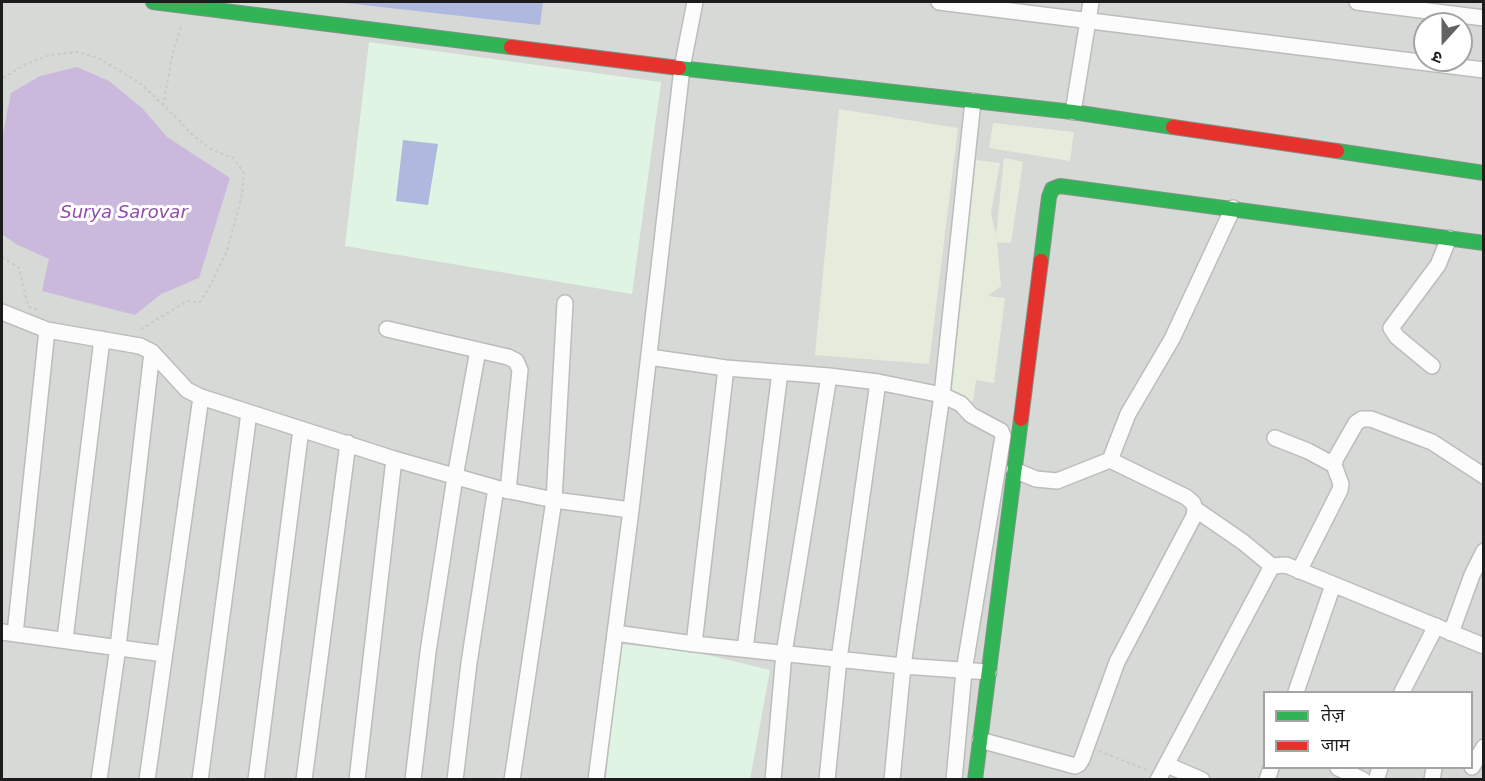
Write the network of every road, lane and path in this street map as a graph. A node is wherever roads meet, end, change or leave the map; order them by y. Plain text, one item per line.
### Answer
1 (153, 2) edge
2 (695, 2) edge
3 (939, 2) edge
4 (1091, 2) edge
5 (1357, 2) edge
6 (188, 4) edge
7 (1484, 18) edge
8 (1088, 20) junction
9 (682, 68) junction
10 (1484, 70) edge
11 (2, 84) edge
12 (973, 101) junction
13 (163, 106) junction
14 (1073, 112) junction
15 (1484, 173) edge
16 (1233, 207) junction
17 (1449, 238) junction
18 (1484, 243) edge
19 (2, 257) edge
20 (565, 303) dead end
21 (39, 310) dead end
22 (2, 312) edge
23 (387, 329) dead end
24 (47, 330) junction
25 (135, 333) dead end
26 (102, 339) junction
27 (478, 350) junction
28 (152, 352) junction
29 (649, 357) junction
30 (1432, 366) dead end
31 (726, 368) junction
32 (780, 372) junction
33 (829, 376) junction
34 (878, 382) junction
35 (942, 395) junction
36 (201, 397) junction
37 (249, 412) junction
38 (302, 429) junction
39 (1275, 438) dead end
40 (348, 442) junction
41 (394, 459) junction
42 (1110, 460) junction
43 (1334, 465) junction
44 (1014, 470) junction
45 (1484, 476) edge
46 (455, 477) junction
47 (502, 490) junction
48 (554, 500) junction
49 (1195, 509) junction
50 (631, 510) junction
51 (1484, 551) edge
52 (1272, 566) junction
53 (1299, 571) junction
54 (1333, 585) junction
55 (1436, 626) junction
56 (8, 633) edge
57 (615, 633) junction
58 (1451, 633) junction
59 (65, 639) junction
60 (694, 644) junction
61 (1484, 646) edge
62 (118, 647) junction
63 (745, 649) junction
64 (784, 653) junction
65 (164, 654) junction
66 (839, 659) junction
67 (903, 666) junction
68 (964, 671) junction
69 (989, 672) junction
70 (1297, 691) edge
71 (1403, 691) edge
72 (980, 740) junction
73 (1087, 746) junction
74 (1484, 747) edge
75 (1473, 764) edge
76 (1340, 769) edge
77 (1162, 773) edge
78 (99, 780) edge
79 (147, 780) edge
80 (200, 780) edge
81 (256, 780) edge
82 (304, 780) edge
83 (357, 780) edge
84 (413, 780) edge
85 (455, 780) edge
86 (512, 780) edge
87 (597, 780) edge
88 (773, 780) edge
89 (827, 780) edge
90 (892, 780) edge
91 (954, 780) edge
92 (975, 780) edge
93 (1202, 780) edge
94 (1363, 780) edge

1 - 6 street
2 - 9 street
3 - 8 street
4 - 8 street
5 - 7 street
6 - 9 street
6 - 13 path
8 - 10 street
8 - 14 street
9 - 12 street
9 - 29 street
11 - 13 path
12 - 14 street
12 - 35 street
13 - 25 path
14 - 15 street
16 - 17 street
16 - 42 street
16 - 44 street
17 - 18 street
17 - 30 street
19 - 21 path
20 - 48 street
22 - 24 street
23 - 27 street
24 - 26 street
24 - 56 street
26 - 28 street
26 - 59 street
27 - 46 street
27 - 47 street
28 - 36 street
28 - 62 street
29 - 31 street
29 - 50 street
31 - 32 street
31 - 60 street
32 - 33 street
32 - 63 street
33 - 34 street
33 - 64 street
34 - 35 street
34 - 66 street
35 - 67 street
35 - 68 street
36 - 37 street
36 - 65 street
37 - 38 street
37 - 80 street
38 - 40 street
38 - 81 street
39 - 43 street
40 - 41 street
40 - 82 street
41 - 46 street
41 - 83 street
42 - 44 street
42 - 49 street
43 - 45 street
43 - 53 street
44 - 69 street
46 - 47 street
46 - 84 street
47 - 48 street
47 - 85 street
48 - 50 street
48 - 86 street
49 - 52 street
49 - 73 street
50 - 57 street
51 - 58 street
52 - 53 street
52 - 77 street
53 - 54 street
54 - 55 street
54 - 70 street
55 - 58 street
55 - 71 street
56 - 59 street
57 - 60 street
57 - 87 street
58 - 61 street
59 - 62 street
60 - 63 street
62 - 65 street
62 - 78 street
63 - 64 street
64 - 66 street
64 - 88 street
65 - 79 street
66 - 67 street
66 - 89 street
67 - 68 street
67 - 90 street
68 - 69 street
68 - 91 street
69 - 72 street
72 - 73 street
72 - 92 street
73 - 77 path
74 - 75 street
76 - 94 street
77 - 93 street

